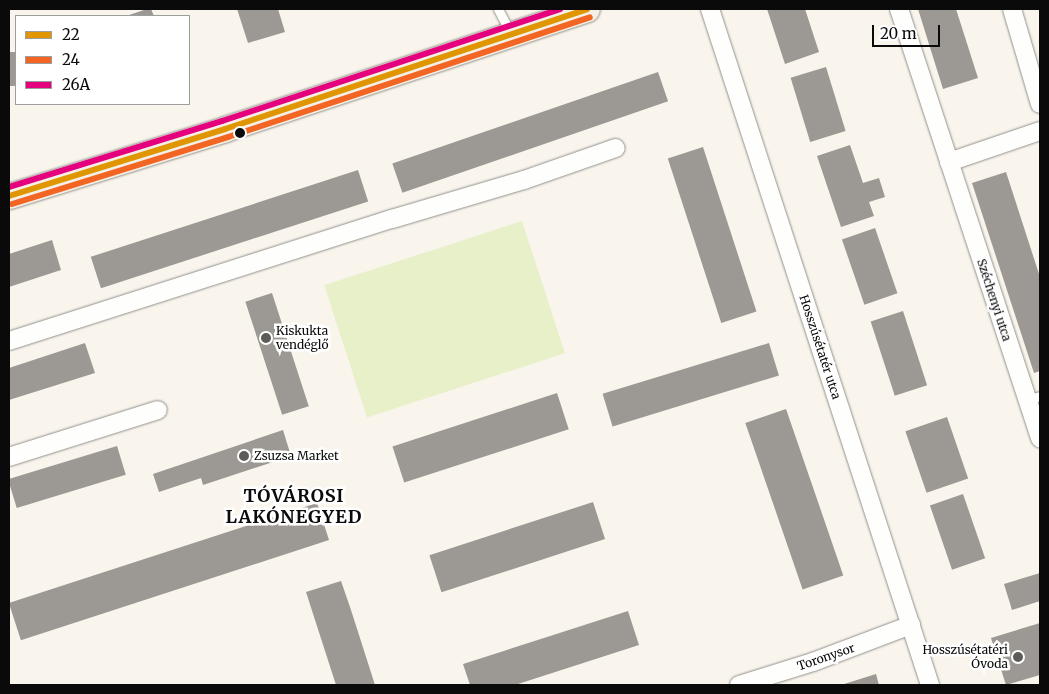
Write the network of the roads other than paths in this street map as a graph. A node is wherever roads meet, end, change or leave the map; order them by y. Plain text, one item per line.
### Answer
1 (498, 9) edge
2 (587, 9) edge
3 (710, 9) edge
4 (899, 9) edge
5 (1012, 9) edge
6 (511, 33) junction
7 (1040, 104) edge
8 (1040, 131) edge
9 (616, 148) dead end
10 (949, 162) junction
11 (9, 196) edge
12 (9, 341) edge
13 (1034, 398) edge
14 (158, 410) dead end
15 (1040, 438) edge
16 (9, 457) edge
17 (911, 625) junction
18 (740, 685) edge
19 (930, 685) edge

1 - 6 lane
2 - 6 main road
3 - 17 street, Hosszúsétatér utca
4 - 10 street, Széchenyi utca
5 - 7 street
6 - 11 main road
8 - 10 street
9 - 12 street
10 - 13 street, Széchenyi utca
13 - 15 street, Széchenyi utca
14 - 16 street
17 - 18 street, Toronysor
17 - 19 street, Hosszúsétatér utca

